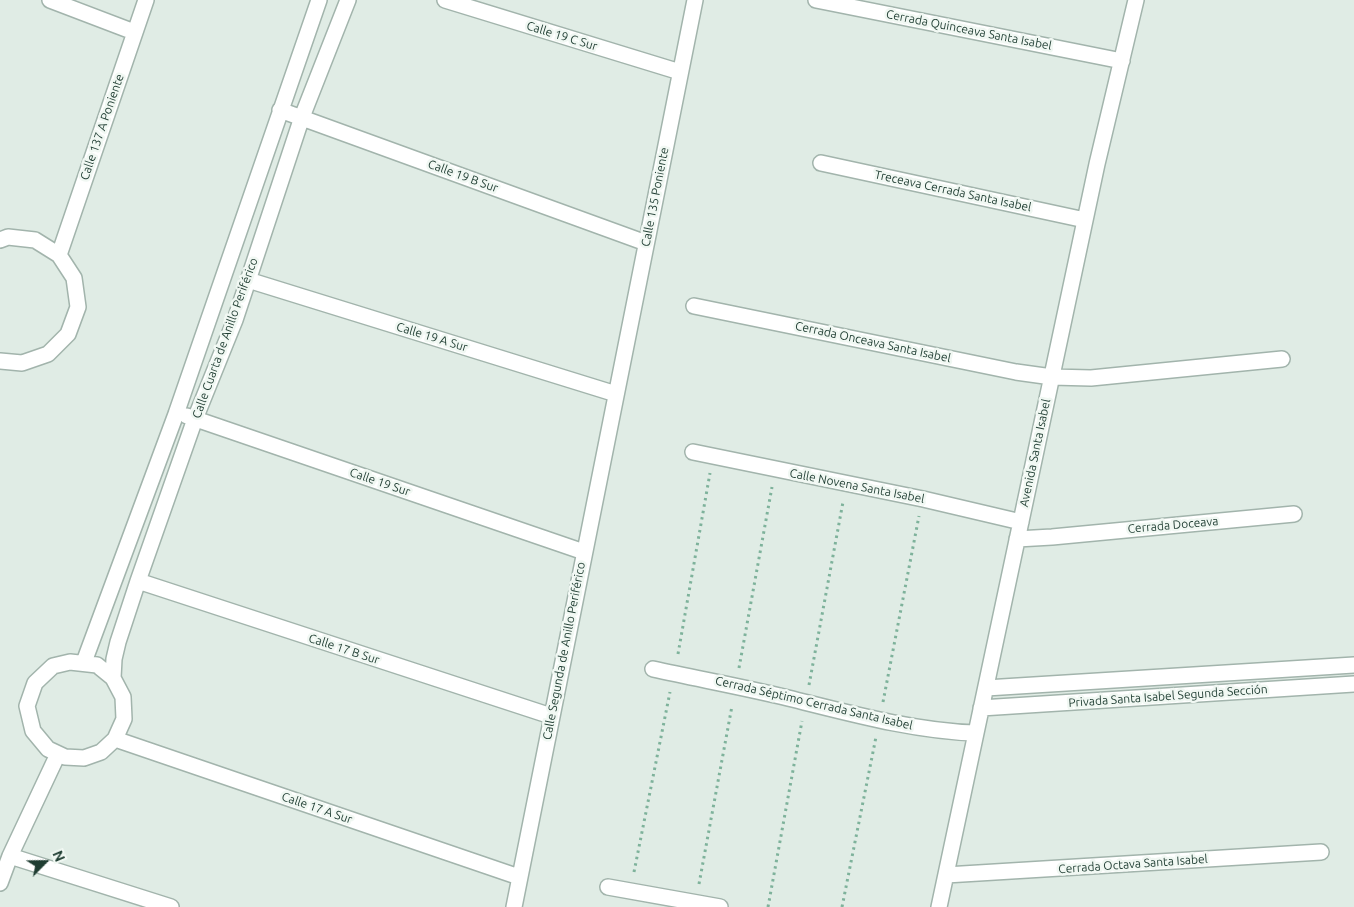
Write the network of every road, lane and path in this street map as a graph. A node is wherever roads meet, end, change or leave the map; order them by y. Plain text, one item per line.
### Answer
1 (50, 0) edge
2 (146, 0) edge
3 (319, 0) edge
4 (348, 0) edge
5 (445, 0) edge
6 (695, 0) edge
7 (816, 0) edge
8 (1136, 0) edge
9 (134, 32) junction
10 (1122, 61) junction
11 (680, 72) junction
12 (280, 110) junction
13 (302, 117) junction
14 (821, 163) dead end
15 (1085, 220) junction
16 (0, 240) edge
17 (646, 243) junction
18 (58, 255) junction
19 (248, 280) junction
20 (694, 306) dead end
21 (1282, 359) dead end
22 (0, 362) edge
23 (1052, 377) junction
24 (616, 394) junction
25 (176, 414) junction
26 (196, 419) junction
27 (693, 452) dead end
28 (1294, 514) dead end
29 (1021, 522) junction
30 (1017, 539) junction
31 (584, 552) junction
32 (138, 581) junction
33 (84, 662) junction
34 (1354, 665) edge
35 (653, 669) dead end
36 (113, 678) junction
37 (1354, 684) edge
38 (986, 688) junction
39 (981, 708) junction
40 (551, 716) junction
41 (976, 733) junction
42 (115, 739) junction
43 (58, 754) junction
44 (1321, 852) dead end
45 (10, 856) junction
46 (946, 875) junction
47 (518, 877) junction
48 (0, 883) edge
49 (608, 886) dead end
50 (142, 903) edge
51 (171, 907) edge
52 (514, 907) edge
53 (720, 907) edge
54 (939, 907) edge

1 - 9 street
2 - 9 street, Calle 137 A Poniente
3 - 12 street, Calle Cuarta de Anillo Periférico
4 - 13 street, Calle Cuarta de Anillo Periférico
5 - 11 street, Calle 19 C Sur
6 - 11 street, Calle 135 Poniente
7 - 10 street, Cerrada Quinceava Santa Isabel
8 - 10 street, Avenida Santa Isabel
9 - 18 street, Calle 137 A Poniente
10 - 15 street, Avenida Santa Isabel
11 - 17 street, Calle 135 Poniente
12 - 13 street, Calle 19 B Sur
12 - 25 street, Calle Cuarta de Anillo Periférico
13 - 17 street, Calle 19 B Sur
13 - 19 street, Calle Cuarta de Anillo Periférico
14 - 15 street, Treceava Cerrada Santa Isabel
15 - 23 street, Avenida Santa Isabel
16 - 18 street
17 - 24 street, Calle 135 Poniente
18 - 22 street
19 - 24 street, Calle 19 A Sur
19 - 26 street, Calle Cuarta de Anillo Periférico
20 - 23 street, Cerrada Onceava Santa Isabel
21 - 23 street, Cerrada Onceava Santa Isabel
23 - 29 street, Avenida Santa Isabel
24 - 31 street, Calle Segunda de Anillo Periférico
25 - 26 street, Calle 19 Sur
25 - 33 street, Calle Cuarta de Anillo Periférico
26 - 31 street, Calle 19 Sur
26 - 32 street, Calle Cuarta de Anillo Periférico
27 - 29 street, Calle Novena Santa Isabel
28 - 30 street, Cerrada Doceava
29 - 30 street, Avenida Santa Isabel
30 - 38 street, Avenida Santa Isabel
31 - 40 street, Calle Segunda de Anillo Periférico
32 - 36 street, Calle Cuarta de Anillo Periférico
32 - 40 street, Calle 17 B Sur
33 - 36 street
33 - 43 street
34 - 38 street, Privada Santa Isabel Segunda Sección
35 - 41 street, Cerrada Séptimo Cerrada Santa Isabel
36 - 42 street
37 - 39 street, Privada Santa Isabel Segunda Sección
38 - 39 street, Avenida Santa Isabel
39 - 41 street, Avenida Santa Isabel
40 - 47 street, Calle Segunda de Anillo Periférico
41 - 46 street, Avenida Santa Isabel
42 - 43 street
42 - 47 street, Calle 17 A Sur
43 - 45 street
44 - 46 street, Cerrada Octava Santa Isabel
45 - 48 street
45 - 50 street
46 - 54 street, Avenida Santa Isabel
47 - 52 street, Calle Segunda de Anillo Periférico
49 - 53 street
50 - 51 street

